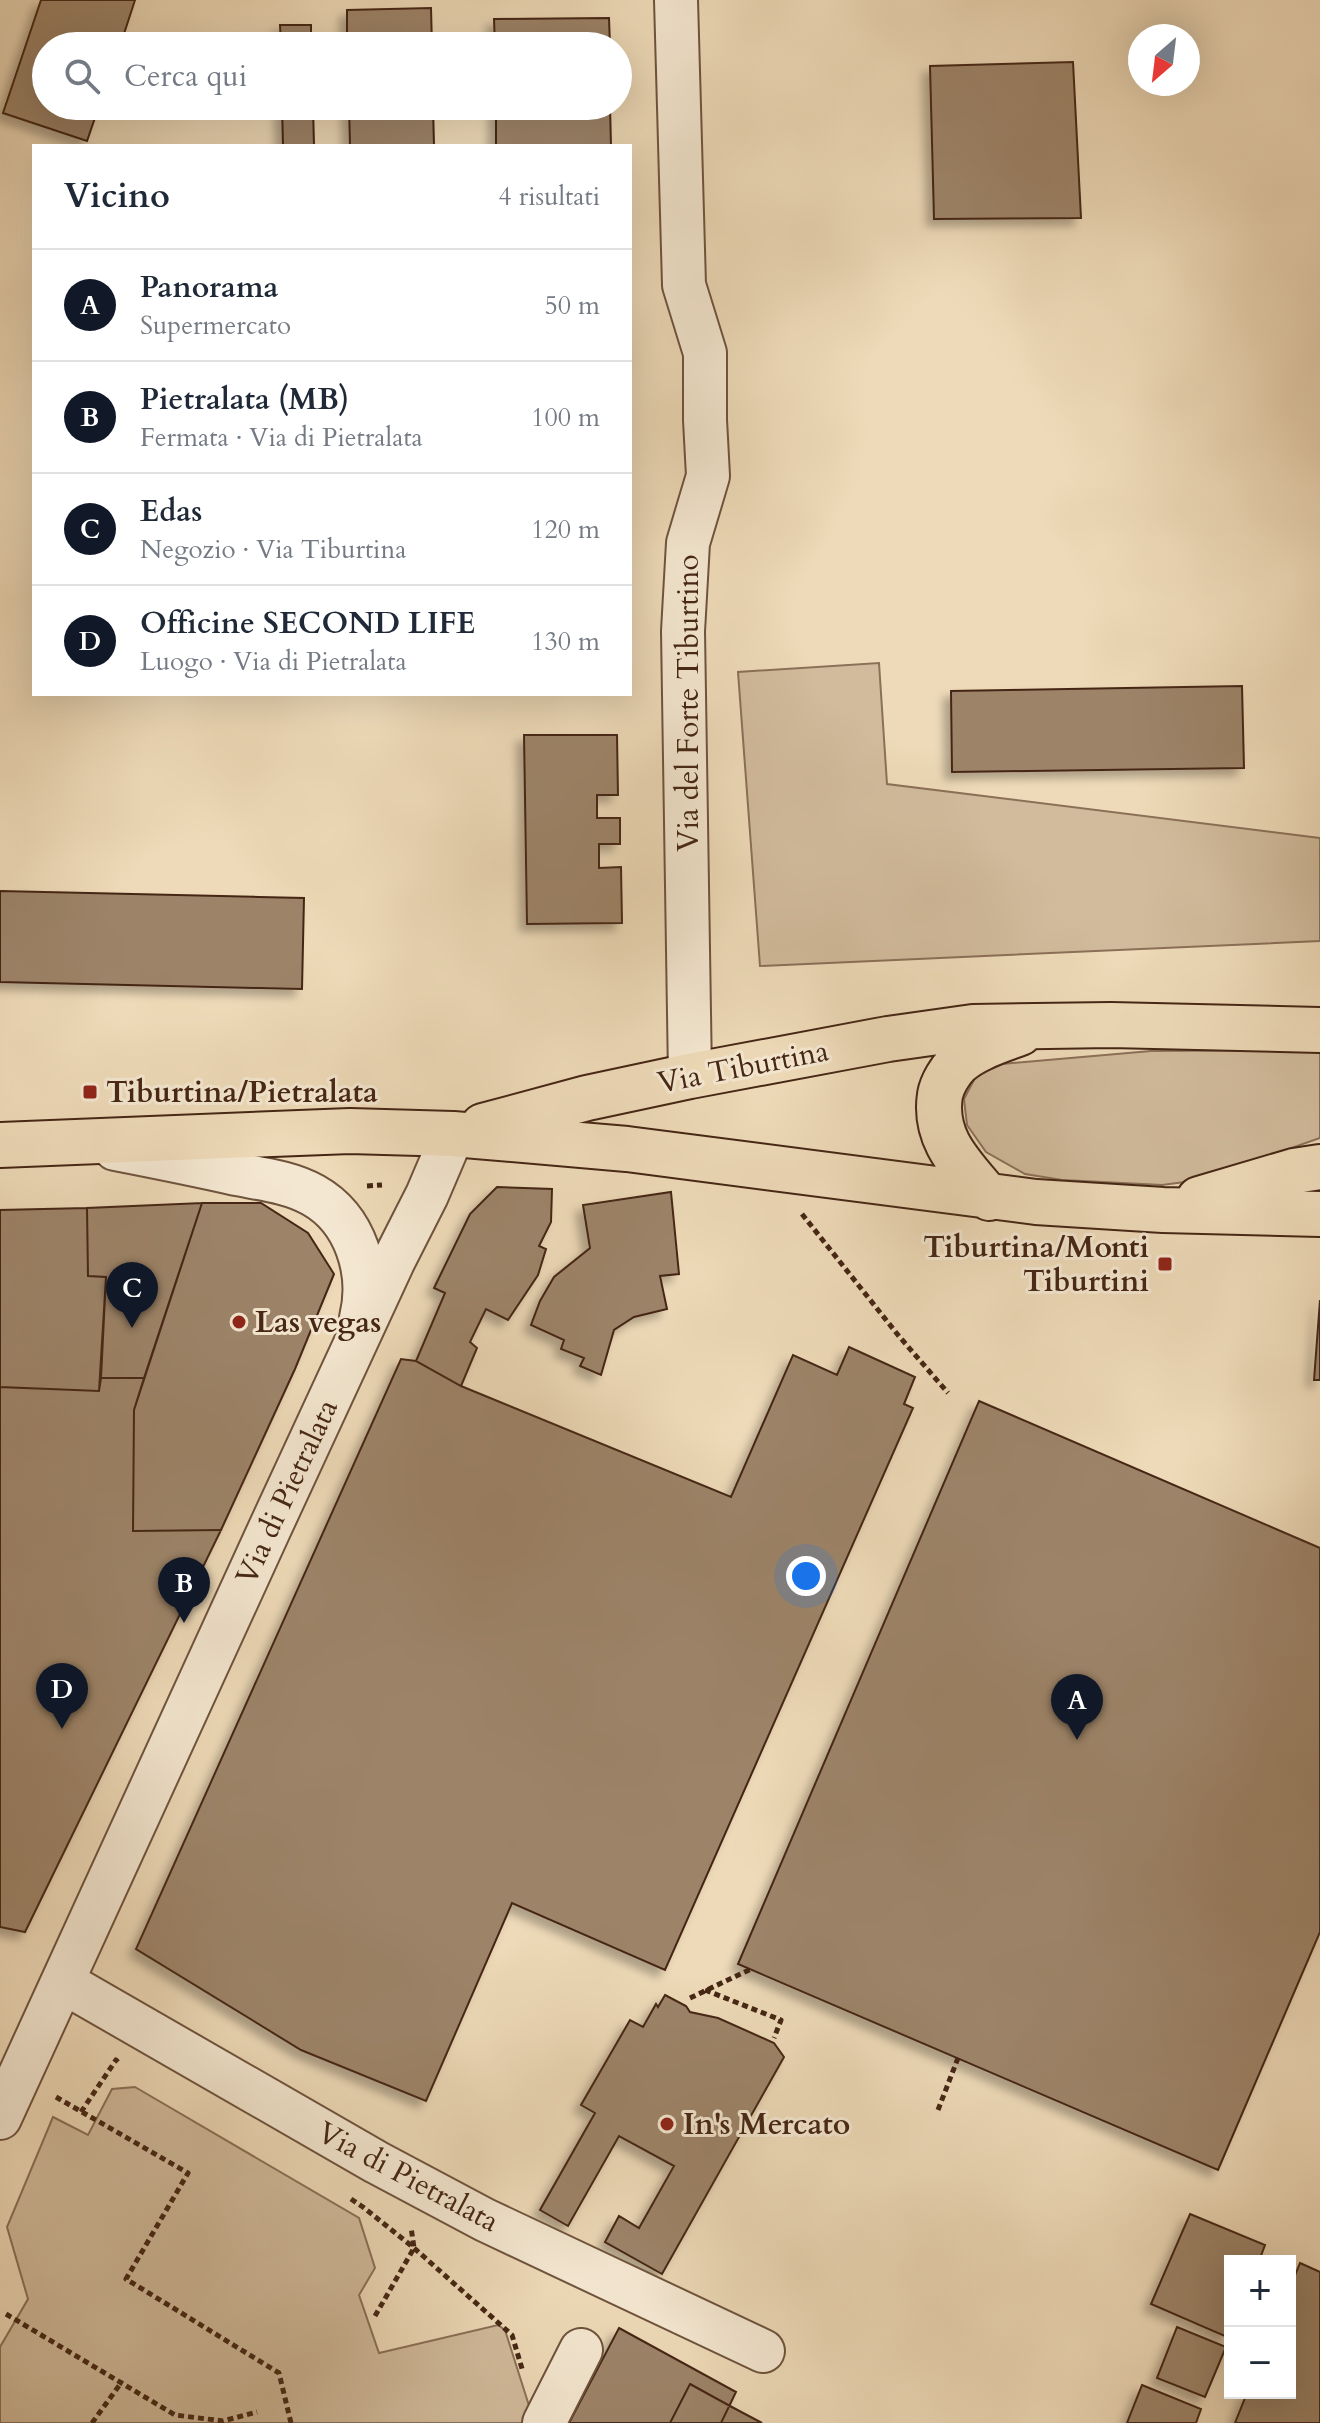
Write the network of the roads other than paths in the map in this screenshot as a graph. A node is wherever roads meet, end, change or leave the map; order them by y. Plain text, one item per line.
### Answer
1 (676, 0) edge
2 (1037, 1026) junction
3 (1320, 1030) edge
4 (690, 1076) junction
5 (453, 1134) junction
6 (83, 1142) junction
7 (0, 1145) edge
8 (1320, 1167) edge
9 (989, 1198) junction
10 (1163, 1210) junction
11 (1320, 1214) edge
12 (355, 1343) junction
13 (63, 1982) junction
14 (0, 2117) edge
15 (581, 2350) dead end
16 (763, 2351) dead end
17 (544, 2423) edge

1 - 4 street, Via del Forte Tiburtino
2 - 3 main road, Via Tiburtina
2 - 4 main road, Via Tiburtina
2 - 9 main road, Via Tiburtina
4 - 5 main road, Via Tiburtina
5 - 6 main road, Via Tiburtina
5 - 9 main road, Via Tiburtina
5 - 12 street, Via di Pietralata
6 - 7 main road, Via Tiburtina
6 - 12 street
8 - 10 main road, Via Tiburtina
9 - 10 main road, Via Tiburtina
10 - 11 main road, Via Tiburtina
12 - 13 street, Via di Pietralata
13 - 14 street, Via di Pietralata
13 - 16 street, Via di Pietralata
15 - 17 street

